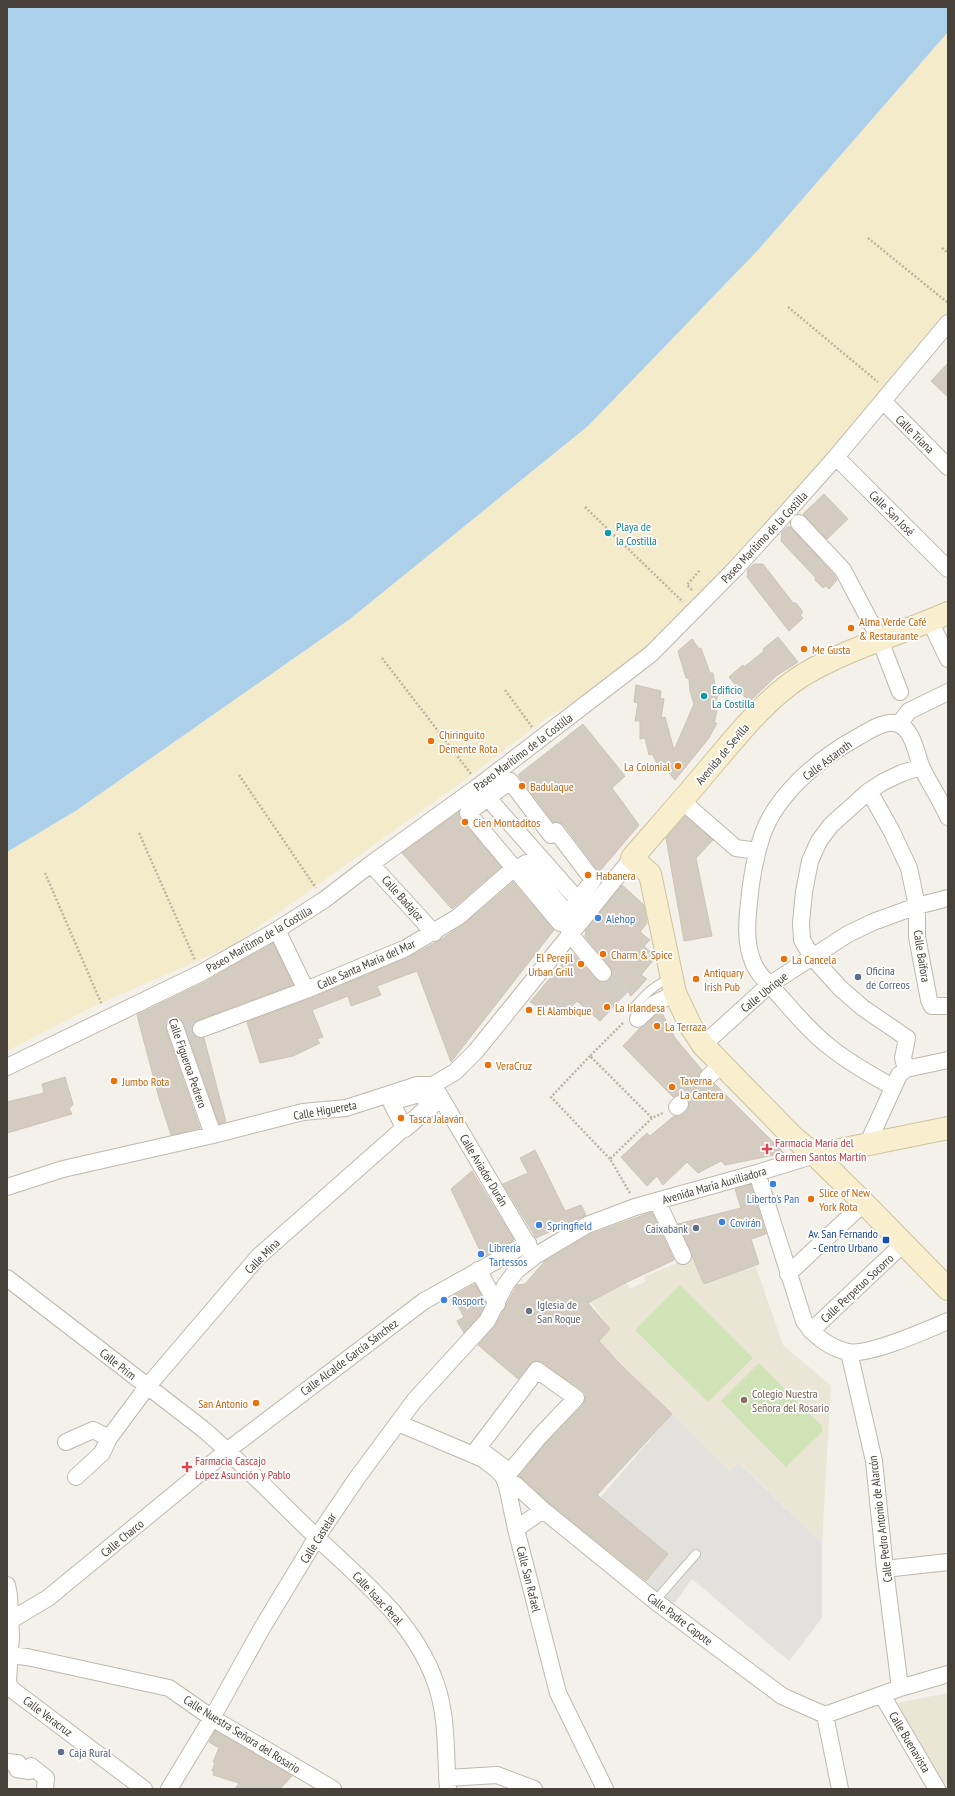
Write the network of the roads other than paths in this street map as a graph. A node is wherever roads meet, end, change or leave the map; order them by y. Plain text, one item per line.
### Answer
1 (948, 323) edge
2 (886, 397) junction
3 (836, 457) junction
4 (948, 467) edge
5 (799, 523) dead end
6 (948, 569) edge
7 (939, 617) edge
8 (880, 640) junction
9 (948, 659) edge
10 (900, 692) dead end
11 (948, 692) edge
12 (899, 724) junction
13 (921, 767) junction
14 (869, 791) junction
15 (682, 801) junction
16 (494, 806) dead end
17 (948, 817) edge
18 (757, 851) junction
19 (632, 858) junction
20 (371, 864) junction
21 (515, 870) junction
22 (948, 898) edge
23 (583, 905) junction
24 (917, 906) junction
25 (571, 924) junction
26 (277, 930) junction
27 (434, 933) junction
28 (812, 957) junction
29 (604, 973) tunnel mouth
30 (769, 985) junction
31 (673, 986) junction
32 (306, 990) junction
33 (940, 1006) edge
34 (636, 1013) road end
35 (201, 1029) tunnel mouth
36 (179, 1032) dead end
37 (703, 1046) junction
38 (948, 1060) edge
39 (7, 1067) edge
40 (906, 1069) junction
41 (433, 1084) junction
42 (893, 1087) junction
43 (436, 1102) junction
44 (404, 1128) junction
45 (948, 1128) edge
46 (213, 1135) junction
47 (868, 1145) junction
48 (815, 1155) junction
49 (757, 1173) junction
50 (7, 1187) edge
51 (657, 1201) junction
52 (864, 1203) junction
53 (903, 1244) junction
54 (529, 1248) junction
55 (683, 1256) dead end
56 (476, 1271) junction
57 (788, 1274) junction
58 (7, 1278) edge
59 (948, 1289) edge
60 (496, 1304) junction
61 (948, 1321) edge
62 (810, 1331) junction
63 (849, 1352) junction
64 (147, 1387) junction
65 (398, 1423) junction
66 (109, 1438) junction
67 (66, 1442) dead end
68 (228, 1450) junction
69 (506, 1474) junction
70 (76, 1477) dead end
71 (543, 1510) junction
72 (516, 1529) junction
73 (317, 1537) junction
74 (696, 1554) dead end
75 (948, 1562) edge
76 (886, 1569) junction
77 (8, 1592) edge
78 (655, 1600) junction
79 (9, 1621) edge
80 (7, 1638) edge
81 (8, 1663) edge
82 (948, 1674) edge
83 (900, 1688) junction
84 (882, 1695) junction
85 (825, 1714) junction
86 (212, 1718) junction
87 (7, 1762) edge
88 (448, 1784) edge
89 (134, 1786) edge
90 (45, 1789) edge
91 (169, 1789) edge
92 (333, 1789) edge
93 (534, 1789) edge
94 (605, 1789) edge
95 (840, 1789) edge
96 (937, 1789) edge

1 - 2 street, Paseo Marítimo de la Costilla
2 - 3 street, Paseo Marítimo de la Costilla
2 - 4 street, Calle Triana
3 - 6 street, Calle San José
3 - 20 street, Paseo Marítimo de la Costilla
5 - 8 street
7 - 8 street, Avenida de Sevilla
7 - 9 street
8 - 10 street
8 - 15 street, Avenida de Sevilla
11 - 12 street
12 - 13 street
12 - 18 street, Calle Astaroth
13 - 14 street
13 - 17 street
14 - 24 street
14 - 28 street
15 - 18 street
15 - 19 street, Avenida de Sevilla
16 - 23 street
18 - 30 street, Calle Astaroth
19 - 23 street, Avenida de Sevilla
19 - 31 street
20 - 26 street, Paseo Marítimo de la Costilla
20 - 27 street, Calle Badajoz
21 - 23 street
21 - 25 street
21 - 27 street, Calle Santa María del Mar
22 - 24 street, Calle Ubrique
23 - 25 street, Calle Higuereta
24 - 28 street, Calle Ubrique
24 - 33 street, Calle Baifora
25 - 29 street
25 - 41 street, Calle Higuereta
26 - 32 street
26 - 39 street, Paseo Marítimo de la Costilla
27 - 32 street, Calle Santa María del Mar
28 - 30 street, Calle Ubrique
28 - 40 street
30 - 37 street, Calle Ubrique
30 - 42 street, Calle Astaroth
31 - 34 street
31 - 37 street
32 - 35 street, Calle Santa María del Mar
36 - 46 street, Calle Figueroa Pedrero
37 - 48 street
38 - 40 street
40 - 42 street
41 - 43 street, Calle Aviador Durán
41 - 46 street, Calle Higuereta
42 - 47 street
43 - 44 street, Calle Mina
43 - 44 street
43 - 54 street, Calle Aviador Durán
44 - 64 street, Calle Mina
45 - 47 street, Avenida María Auxiliadora
46 - 50 street, Calle Higuereta
47 - 48 street, Avenida María Auxiliadora
48 - 49 street, Avenida María Auxiliadora
48 - 52 street
49 - 51 street, Avenida María Auxiliadora
49 - 57 street
51 - 54 street, Avenida María Auxiliadora
51 - 55 street
52 - 53 street
52 - 57 street
53 - 59 street
53 - 62 street, Calle Perpetuo Socorro
54 - 56 street
54 - 60 street, Calle Castelar
56 - 60 street
56 - 68 street, Calle Alcalde García Sánchez
57 - 62 street
58 - 64 street, Calle Prim
60 - 65 street, Calle Castelar
61 - 63 street
62 - 63 street
63 - 76 street, Calle Pedro Antonio de Alarcón
64 - 66 street, Calle Mina
64 - 68 street, Calle Prim
65 - 69 street
65 - 73 street, Calle Castelar
66 - 67 street
66 - 70 street, Calle Mina
68 - 73 street, Calle Isaac Peral
68 - 79 street, Calle Charco
69 - 69 street
69 - 71 street, Calle Padre Capote
69 - 72 street, Calle San Rafael
71 - 72 street
71 - 78 street, Calle Padre Capote
72 - 94 street, Calle San Rafael
73 - 86 street, Calle Castelar
73 - 88 street, Calle Isaac Peral
74 - 78 lane
75 - 76 street
76 - 83 street, Calle Pedro Antonio de Alarcón
77 - 79 street
78 - 85 street, Calle Padre Capote
79 - 80 street
79 - 81 street
81 - 86 street, Calle Nuestra Señora del Rosario
81 - 89 street, Calle Veracruz
82 - 83 street
83 - 84 street
84 - 85 street
84 - 96 street, Calle Buenavista
85 - 95 street
86 - 91 street, Calle Castelar
86 - 92 street, Calle Nuestra Señora del Rosario
87 - 90 street
88 - 93 street

